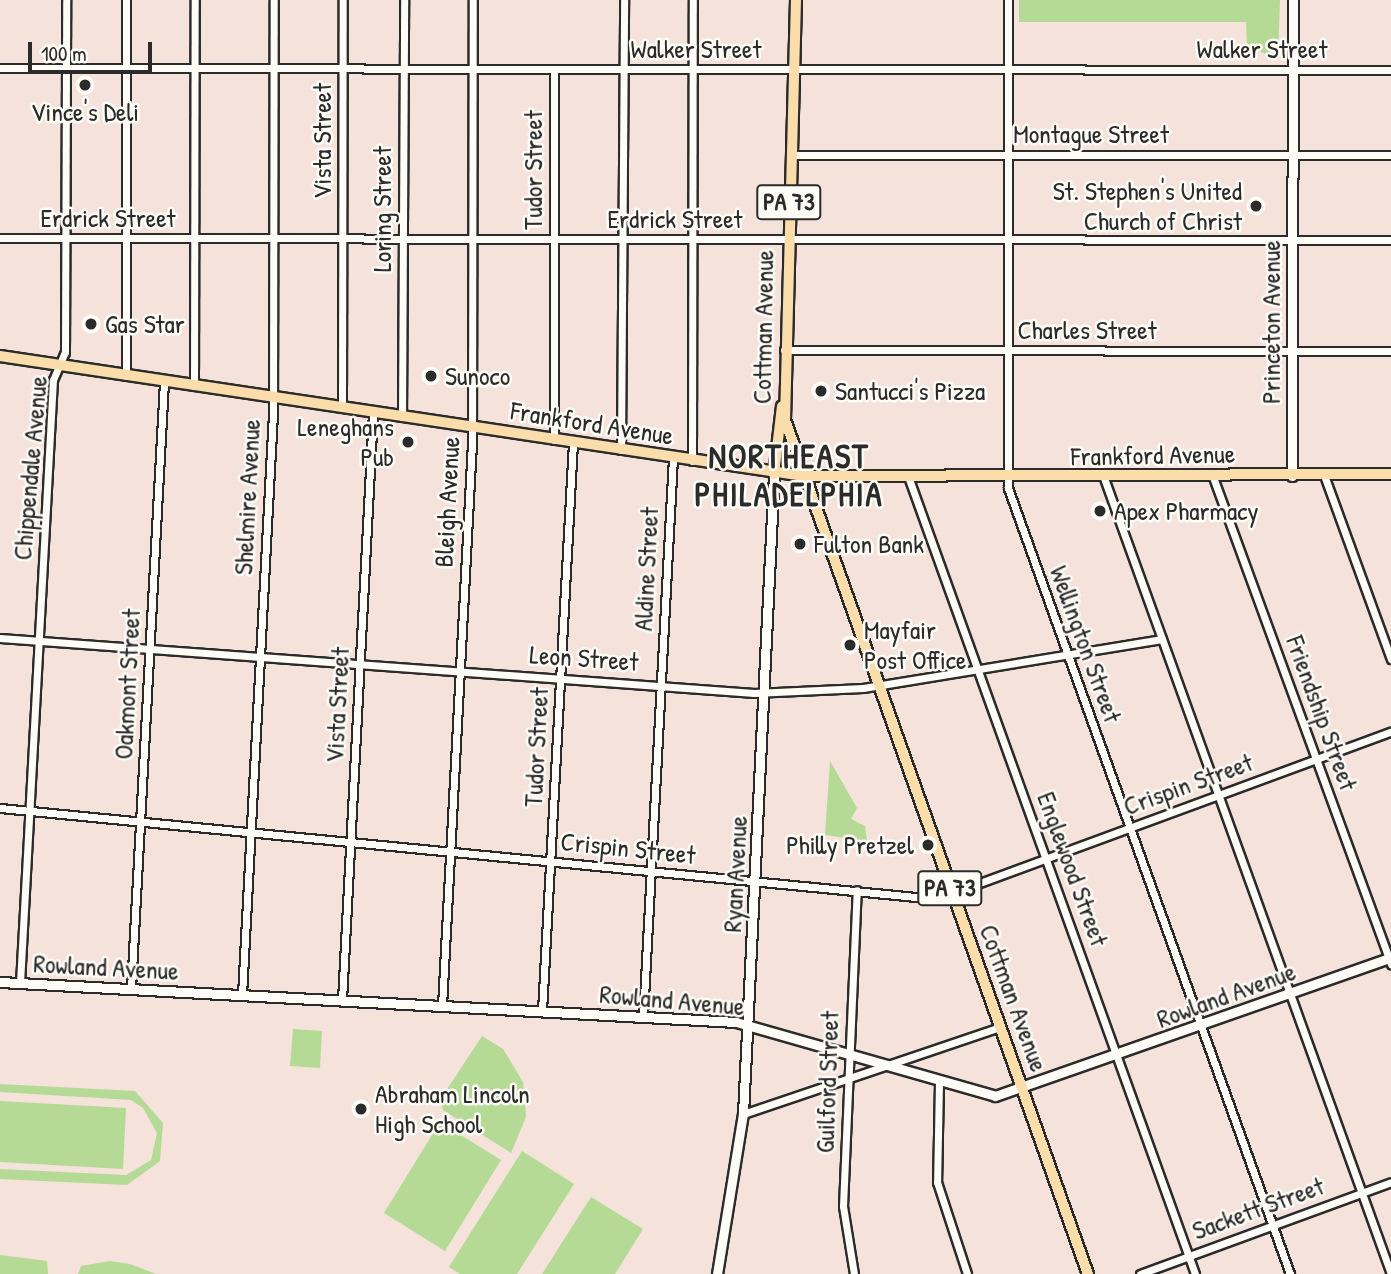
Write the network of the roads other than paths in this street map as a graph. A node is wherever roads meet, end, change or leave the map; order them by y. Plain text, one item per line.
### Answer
1 (66, 0) edge
2 (126, 0) edge
3 (195, 0) edge
4 (274, 0) edge
5 (343, 0) edge
6 (404, 0) edge
7 (473, 0) edge
8 (624, 0) edge
9 (693, 0) edge
10 (796, 0) edge
11 (1007, 0) edge
12 (1293, 0) edge
13 (0, 68) edge
14 (66, 68) junction
15 (126, 68) junction
16 (195, 68) junction
17 (273, 68) junction
18 (343, 68) junction
19 (404, 69) junction
20 (473, 69) junction
21 (554, 69) junction
22 (624, 69) junction
23 (692, 69) junction
24 (793, 70) junction
25 (1293, 70) junction
26 (1391, 70) edge
27 (1007, 71) junction
28 (790, 155) junction
29 (1007, 155) junction
30 (1293, 155) junction
31 (1391, 155) edge
32 (0, 238) edge
33 (126, 238) junction
34 (65, 239) junction
35 (195, 239) junction
36 (273, 239) junction
37 (342, 239) junction
38 (403, 239) junction
39 (472, 240) junction
40 (554, 240) junction
41 (1293, 240) junction
42 (1391, 240) edge
43 (623, 241) junction
44 (692, 241) junction
45 (788, 241) junction
46 (1008, 242) junction
47 (784, 350) junction
48 (1293, 351) junction
49 (1391, 351) edge
50 (1007, 352) junction
51 (0, 356) edge
52 (60, 365) junction
53 (126, 376) junction
54 (164, 381) junction
55 (194, 386) junction
56 (273, 398) junction
57 (783, 403) junction
58 (342, 408) junction
59 (373, 413) junction
60 (402, 417) junction
61 (472, 428) junction
62 (554, 440) junction
63 (573, 443) junction
64 (621, 450) junction
65 (673, 458) junction
66 (692, 461) junction
67 (774, 474) junction
68 (1391, 474) edge
69 (1292, 475) junction
70 (1324, 475) junction
71 (804, 476) junction
72 (1213, 477) junction
73 (1104, 478) junction
74 (909, 479) junction
75 (1007, 479) junction
76 (0, 638) edge
77 (1162, 639) junction
78 (39, 641) junction
79 (149, 649) junction
80 (1067, 654) junction
81 (260, 656) junction
82 (1391, 659) edge
83 (360, 663) junction
84 (978, 668) junction
85 (460, 670) junction
86 (560, 677) junction
87 (661, 685) junction
88 (878, 685) junction
89 (765, 692) junction
90 (1391, 732) edge
91 (1316, 759) junction
92 (1219, 795) junction
93 (0, 808) edge
94 (30, 811) junction
95 (140, 821) junction
96 (1129, 827) junction
97 (250, 832) junction
98 (350, 842) junction
99 (450, 852) junction
100 (1047, 858) junction
101 (551, 861) junction
102 (651, 871) junction
103 (756, 882) junction
104 (857, 890) junction
105 (952, 893) junction
106 (1390, 960) edge
107 (0, 982) edge
108 (20, 983) junction
109 (131, 989) junction
110 (1290, 994) junction
111 (242, 995) junction
112 (342, 1000) junction
113 (442, 1006) junction
114 (542, 1011) junction
115 (643, 1017) junction
116 (748, 1027) junction
117 (1000, 1027) junction
118 (1201, 1027) junction
119 (848, 1055) junction
120 (1119, 1057) junction
121 (886, 1066) junction
122 (850, 1077) junction
123 (939, 1082) junction
124 (1023, 1092) junction
125 (743, 1114) junction
126 (1391, 1182) edge
127 (1362, 1193) junction
128 (1272, 1225) junction
129 (1189, 1256) junction
130 (717, 1274) edge
131 (854, 1274) edge
132 (967, 1274) edge
133 (1088, 1274) edge
134 (1140, 1274) edge
135 (1195, 1274) edge
136 (1290, 1274) edge
137 (1391, 1274) edge

1 - 14 street, Chippendale Avenue
2 - 15 street
3 - 16 street
4 - 17 street, Shelmire Avenue
5 - 18 street, Vista Street
6 - 19 street, Loring Street
7 - 20 street, Bleigh Avenue
8 - 22 street
9 - 23 street
10 - 24 main road, Cottman Avenue / PA 73
11 - 27 street, Wellington Street
12 - 25 street, Princeton Avenue
13 - 14 street, Walker Street
14 - 15 street, Walker Street
14 - 34 street, Chippendale Avenue
15 - 16 street, Walker Street
15 - 33 street
16 - 17 street, Walker Street
16 - 35 street
17 - 18 street, Walker Street
17 - 36 street, Shelmire Avenue
18 - 19 street, Walker Street
18 - 37 street, Vista Street
19 - 20 street, Walker Street
19 - 38 street, Loring Street
20 - 21 street, Walker Street
20 - 39 street, Bleigh Avenue
21 - 22 street, Walker Street
21 - 40 street, Tudor Street
22 - 23 street, Walker Street
22 - 43 street
23 - 24 street, Walker Street
23 - 44 street
24 - 27 street, Walker Street
24 - 28 main road, Cottman Avenue / PA 73
25 - 26 street, Walker Street
25 - 27 street, Walker Street
25 - 30 street, Princeton Avenue
27 - 29 street, Wellington Street
28 - 29 street, Montague Street
28 - 45 main road, Cottman Avenue / PA 73
29 - 30 street, Montague Street
29 - 46 street, Wellington Street
30 - 31 street, Montague Street
30 - 41 street, Princeton Avenue
32 - 34 street, Erdrick Street
33 - 34 street, Erdrick Street
33 - 35 street, Erdrick Street
33 - 53 street
34 - 52 street, Chippendale Avenue
35 - 36 street, Erdrick Street
35 - 55 street
36 - 37 street, Erdrick Street
36 - 56 street, Shelmire Avenue
37 - 38 street, Erdrick Street
37 - 58 street, Vista Street
38 - 39 street, Erdrick Street
38 - 60 street, Loring Street
39 - 40 street, Erdrick Street
39 - 61 street, Bleigh Avenue
40 - 43 street, Erdrick Street
40 - 62 street, Tudor Street
41 - 42 street, Erdrick Street
41 - 46 street, Erdrick Street
41 - 48 street, Princeton Avenue
43 - 44 street, Erdrick Street
43 - 64 street
44 - 45 street, Erdrick Street
44 - 66 street
45 - 46 street, Erdrick Street
45 - 47 main road, Cottman Avenue / PA 73
46 - 50 street, Wellington Street
47 - 50 street, Charles Street
47 - 57 main road, Cottman Avenue / PA 73
48 - 49 street, Charles Street
48 - 50 street, Charles Street
48 - 69 street, Princeton Avenue
50 - 75 street, Wellington Street
51 - 52 main road, Frankford Avenue
52 - 53 main road, Frankford Avenue
52 - 78 street, Chippendale Avenue
53 - 54 main road, Frankford Avenue
54 - 55 main road, Frankford Avenue
54 - 79 street, Oakmont Street
55 - 56 main road, Frankford Avenue
56 - 58 main road, Frankford Avenue
56 - 81 street, Shelmire Avenue
57 - 67 main road
57 - 71 main road, Cottman Avenue / PA 73
58 - 59 main road, Frankford Avenue
59 - 60 main road, Frankford Avenue
59 - 83 street, Vista Street
60 - 61 main road, Frankford Avenue
61 - 62 main road, Frankford Avenue
61 - 85 street, Bleigh Avenue
62 - 63 main road, Frankford Avenue
63 - 64 main road, Frankford Avenue
63 - 86 street, Tudor Street
64 - 65 main road, Frankford Avenue
65 - 66 main road, Frankford Avenue
65 - 87 street, Aldine Street
66 - 67 main road, Frankford Avenue
67 - 71 main road, Frankford Avenue
67 - 89 street, Ryan Avenue
68 - 70 main road, Frankford Avenue
69 - 70 main road, Frankford Avenue
69 - 72 main road, Frankford Avenue
70 - 82 street
71 - 74 main road, Frankford Avenue
71 - 88 main road, Cottman Avenue / PA 73
72 - 73 main road, Frankford Avenue
72 - 91 street, Friendship Street
73 - 75 main road, Frankford Avenue
73 - 77 street
74 - 75 main road, Frankford Avenue
74 - 84 street, Englewood Street
75 - 80 street, Wellington Street
76 - 78 street, Leon Street
77 - 80 street, Leon Street
77 - 92 street
78 - 79 street, Leon Street
78 - 94 street, Chippendale Avenue
79 - 81 street, Leon Street
79 - 95 street, Oakmont Street
80 - 84 street, Leon Street
80 - 96 street, Wellington Street
81 - 83 street, Leon Street
81 - 97 street, Shelmire Avenue
83 - 85 street, Leon Street
83 - 98 street, Vista Street
84 - 88 street, Leon Street
84 - 100 street, Englewood Street
85 - 86 street, Leon Street
85 - 99 street, Bleigh Avenue
86 - 87 street, Leon Street
86 - 101 street, Tudor Street
87 - 89 street, Leon Street
87 - 102 street, Aldine Street
88 - 89 street, Leon Street
88 - 105 main road, Cottman Avenue / PA 73
89 - 103 street, Ryan Avenue
90 - 91 street, Crispin Street
91 - 92 street, Crispin Street
91 - 106 street, Friendship Street
92 - 96 street, Crispin Street
92 - 110 street
93 - 94 street, Crispin Street
94 - 95 street, Crispin Street
94 - 108 street, Chippendale Avenue
95 - 97 street, Crispin Street
95 - 109 street, Oakmont Street
96 - 100 street, Crispin Street
96 - 118 street, Wellington Street
97 - 98 street, Crispin Street
97 - 111 street, Shelmire Avenue
98 - 99 street, Crispin Street
98 - 112 street, Vista Street
99 - 101 street, Crispin Street
99 - 113 street, Bleigh Avenue
100 - 105 street, Crispin Street
100 - 120 street, Englewood Street
101 - 102 street, Crispin Street
101 - 114 street, Tudor Street
102 - 103 street, Crispin Street
102 - 115 street, Aldine Street
103 - 104 street, Crispin Street
103 - 116 street, Ryan Avenue
104 - 105 street, Crispin Street
104 - 119 street, Guilford Street
105 - 117 main road, Cottman Avenue / PA 73
106 - 110 street, Rowland Avenue
107 - 108 street, Rowland Avenue
108 - 109 street, Rowland Avenue
109 - 111 street, Rowland Avenue
110 - 118 street, Rowland Avenue
110 - 127 street
111 - 112 street, Rowland Avenue
112 - 113 street, Rowland Avenue
113 - 114 street, Rowland Avenue
114 - 115 street, Rowland Avenue
115 - 116 street, Rowland Avenue
116 - 119 street, Rowland Avenue
116 - 125 street, Ryan Avenue
117 - 121 street
117 - 124 main road, Cottman Avenue / PA 73
118 - 120 street, Rowland Avenue
118 - 128 street, Wellington Street
119 - 121 street, Rowland Avenue
119 - 122 street, Guilford Street
120 - 124 street, Rowland Avenue
120 - 129 street, Englewood Street
121 - 122 street
121 - 123 street, Rowland Avenue
122 - 125 street
122 - 131 street, Guilford Street
123 - 124 street, Rowland Avenue
123 - 132 street
124 - 133 main road, Cottman Avenue / PA 73
125 - 130 street, Ryan Avenue
126 - 127 street, Sackett Street
127 - 128 street, Sackett Street
127 - 137 street
128 - 129 street, Sackett Street
128 - 136 street, Wellington Street
129 - 134 street, Sackett Street
129 - 135 street, Englewood Street

